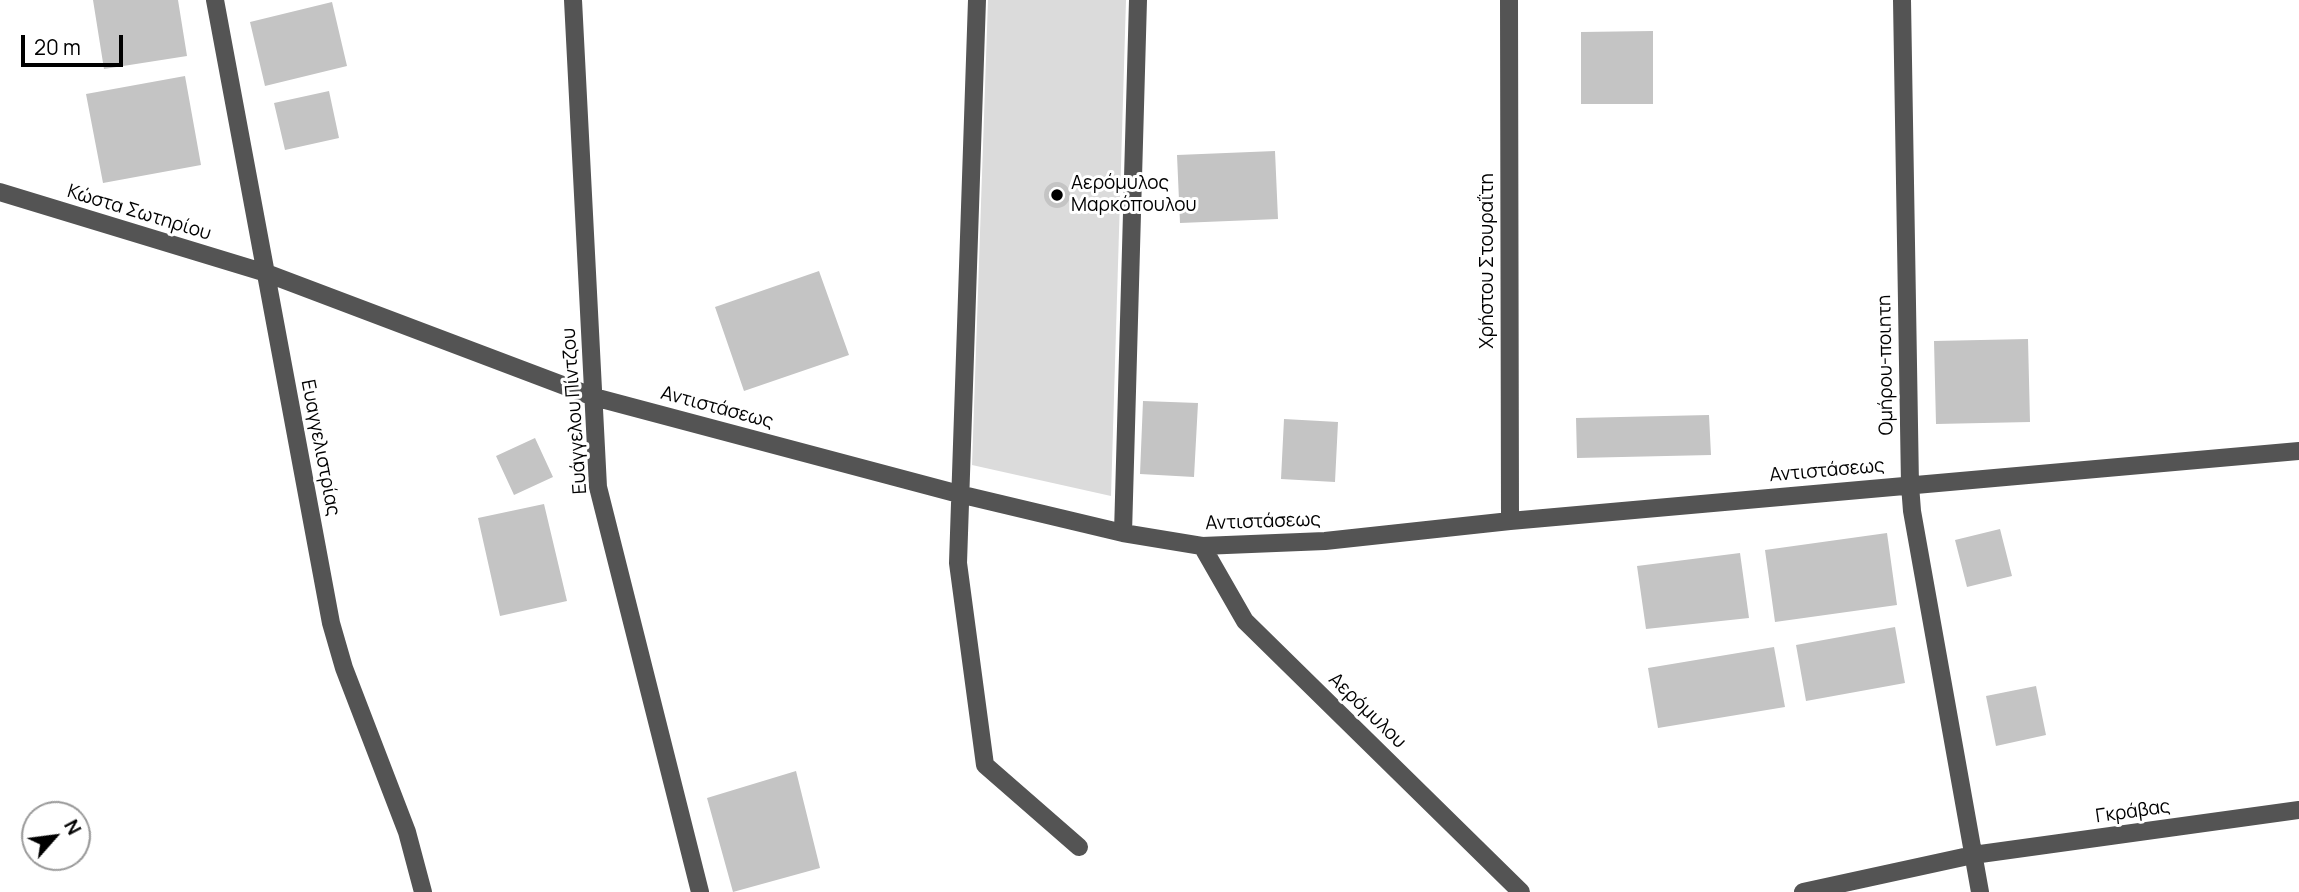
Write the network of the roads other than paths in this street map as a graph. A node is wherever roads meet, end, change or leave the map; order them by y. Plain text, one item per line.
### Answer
1 (215, 0) edge
2 (573, 0) edge
3 (976, 0) edge
4 (1138, 0) edge
5 (1509, 0) edge
6 (1902, 0) edge
7 (0, 192) edge
8 (266, 274) junction
9 (594, 397) junction
10 (2299, 451) edge
11 (1910, 485) junction
12 (959, 494) junction
13 (1510, 521) junction
14 (1123, 533) junction
15 (1202, 546) junction
16 (2299, 810) edge
17 (1079, 847) dead end
18 (1973, 855) junction
19 (423, 892) edge
20 (700, 892) edge
21 (1521, 892) edge
22 (1803, 892) edge
23 (1980, 892) edge

1 - 8 street, Ευαγγελιστρίας
2 - 9 street, Ευάγγελου Πίντζου
3 - 12 street
4 - 14 street
5 - 13 street, Χρήστου Στουραΐτη
6 - 11 street, Ομήρου-ποιητη
7 - 8 street, Κώστα Σωτηρίου
8 - 9 street, Αντιστάσεως
8 - 19 street, Ευαγγελιστρίας
9 - 12 street, Αντιστάσεως
9 - 20 street, Ευάγγελου Πίντζου
10 - 11 street, Αντιστάσεως
11 - 13 street, Αντιστάσεως
11 - 18 street, Ομήρου-ποιητη
12 - 14 street, Αντιστάσεως
12 - 17 street
13 - 15 street, Αντιστάσεως
14 - 15 street, Αντιστάσεως
15 - 21 street, Αερόμυλου
16 - 18 street, Γκράβας
18 - 22 street, Γκράβας
18 - 23 street, Ομήρου-ποιητη

